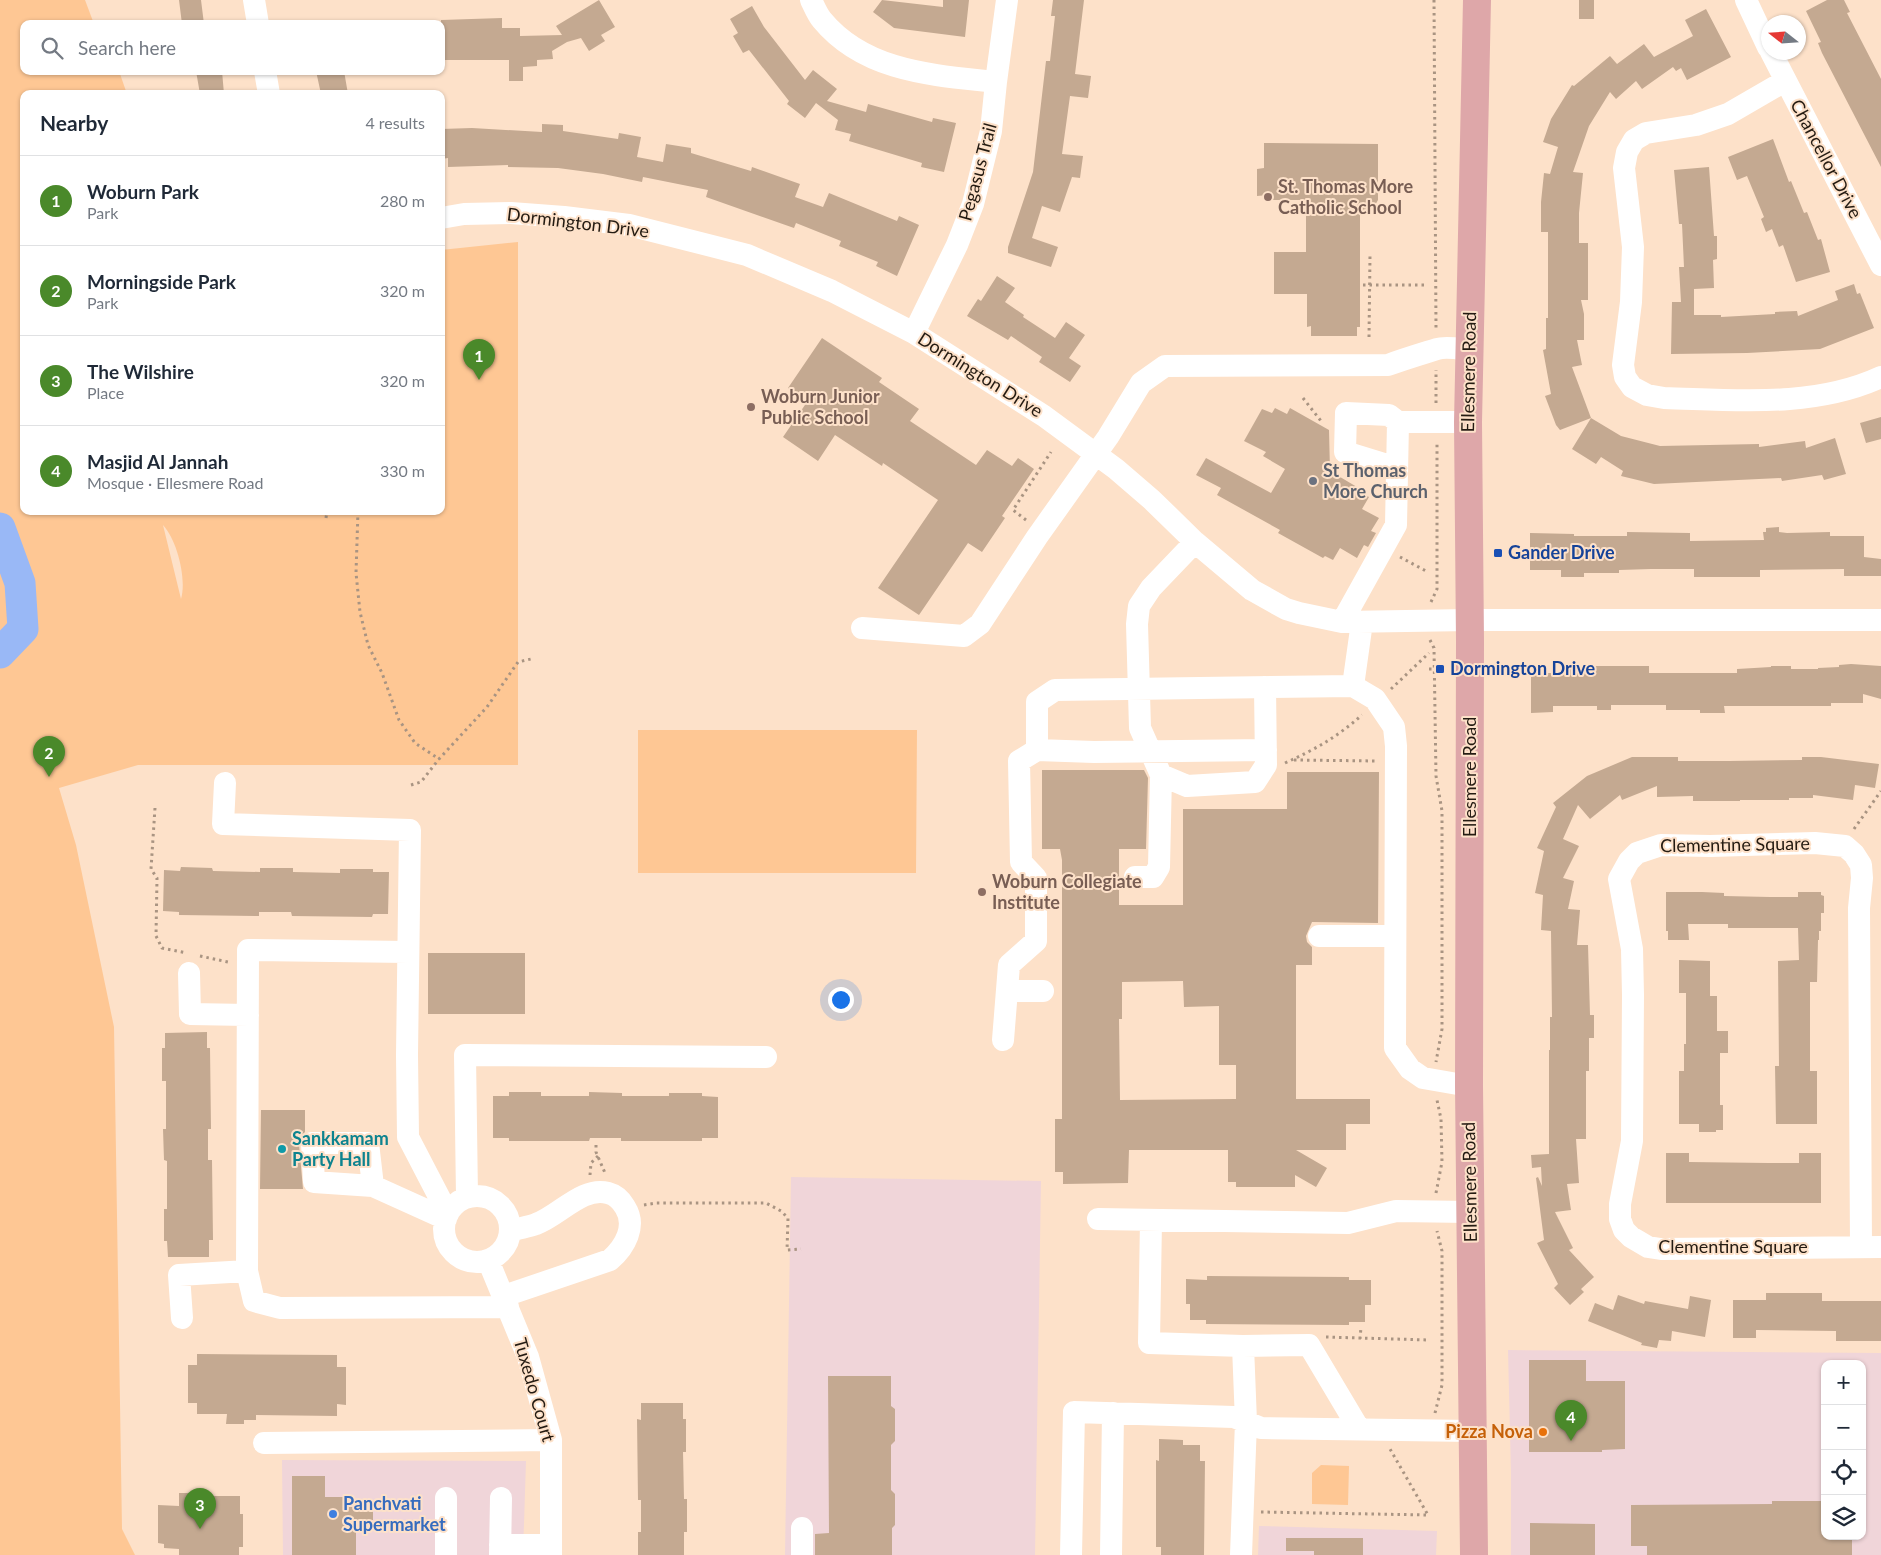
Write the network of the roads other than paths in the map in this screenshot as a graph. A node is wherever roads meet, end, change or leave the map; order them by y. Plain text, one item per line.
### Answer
1 (256, 0) edge
2 (810, 0) edge
3 (1007, 0) edge
4 (1477, 0) edge
5 (1746, 0) edge
6 (258, 20) edge
7 (1761, 32) edge
8 (1775, 60) edge
9 (266, 75) edge
10 (1785, 81) junction
11 (996, 82) junction
12 (268, 90) edge
13 (445, 217) edge
14 (1881, 265) edge
15 (914, 333) junction
16 (1469, 350) junction
17 (1881, 377) edge
18 (1398, 422) junction
19 (1468, 422) junction
20 (1097, 454) junction
21 (1397, 468) junction
22 (1195, 542) junction
23 (1470, 620) junction
24 (1881, 620) edge
25 (1352, 622) junction
26 (862, 628) dead end
27 (1353, 686) junction
28 (1265, 688) junction
29 (1138, 689) junction
30 (1036, 750) junction
31 (1266, 750) junction
32 (1150, 751) junction
33 (1161, 775) junction
34 (225, 783) dead end
35 (1135, 877) dead end
36 (1318, 936) dead end
37 (1395, 936) junction
38 (408, 952) junction
39 (191, 961) road end
40 (1007, 991) junction
41 (1043, 991) dead end
42 (248, 1015) junction
43 (1003, 1040) dead end
44 (766, 1057) dead end
45 (1469, 1086) junction
46 (373, 1186) dead end
47 (467, 1197) junction
48 (1470, 1212) junction
49 (447, 1217) junction
50 (1098, 1219) dead end
51 (1151, 1220) junction
52 (510, 1230) junction
53 (1871, 1247) edge
54 (488, 1260) junction
55 (247, 1271) junction
56 (506, 1301) junction
57 (182, 1318) dead end
58 (1243, 1346) junction
59 (1113, 1413) junction
60 (1246, 1422) junction
61 (1369, 1429) junction
62 (1473, 1430) junction
63 (550, 1440) junction
64 (264, 1443) dead end
65 (446, 1498) dead end
66 (500, 1498) dead end
67 (802, 1528) dead end
68 (500, 1550) edge
69 (551, 1550) edge
70 (446, 1555) edge
71 (802, 1555) edge
72 (1071, 1555) edge
73 (1111, 1555) edge
74 (1241, 1555) edge
75 (1474, 1555) edge

1 - 6 street
2 - 11 street
3 - 11 street, Pegasus Trail
4 - 16 main road, Ellesmere Road
5 - 7 street
8 - 10 street, Chancellor Drive
9 - 12 street
10 - 14 street, Chancellor Drive
10 - 17 street
11 - 15 street, Pegasus Trail
13 - 15 street, Dormington Drive
15 - 20 street, Dormington Drive
16 - 19 main road, Ellesmere Road
16 - 20 street
18 - 19 street
18 - 21 street
18 - 21 street
19 - 23 main road, Ellesmere Road
20 - 22 street, Dormington Drive
20 - 26 street
21 - 25 street
22 - 25 street, Dormington Drive
22 - 29 street
23 - 24 street
23 - 25 street, Dormington Drive
23 - 45 main road, Ellesmere Road
25 - 27 street
27 - 28 street
27 - 37 street
28 - 29 street
28 - 31 street
29 - 30 street
29 - 32 street
30 - 32 street
30 - 40 street
31 - 32 street
31 - 33 street
32 - 33 street
33 - 35 street
34 - 38 street
36 - 37 street
37 - 45 street
38 - 42 street
38 - 49 street
39 - 42 street
40 - 41 street
40 - 43 street
42 - 55 street
44 - 47 street
45 - 48 main road, Ellesmere Road
46 - 49 street
47 - 49 street
47 - 52 street
48 - 51 street
48 - 62 main road, Ellesmere Road
49 - 54 street
50 - 51 street
51 - 58 street
52 - 54 street
52 - 56 street
53 - 53 street, Clementine Square
54 - 56 street, Tuxedo Court
55 - 56 street
55 - 57 street
56 - 63 street, Tuxedo Court
58 - 60 street
58 - 61 street
59 - 60 street
59 - 72 street
59 - 73 street
60 - 61 street
60 - 74 street
61 - 62 street
62 - 75 main road, Ellesmere Road
63 - 64 street
63 - 69 street, Tuxedo Court
65 - 70 street
66 - 68 street
67 - 71 street
68 - 69 street

